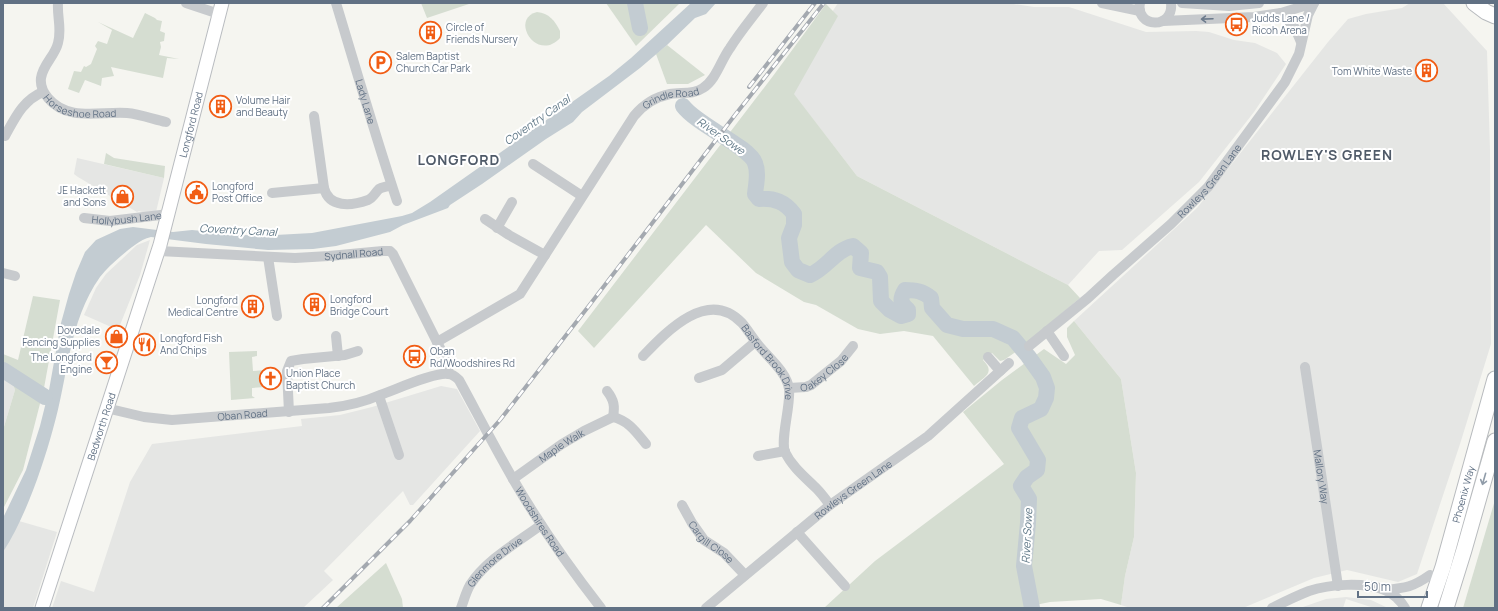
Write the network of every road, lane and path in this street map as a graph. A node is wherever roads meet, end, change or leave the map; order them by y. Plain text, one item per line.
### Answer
1 (58, 3) edge
2 (186, 3) edge
3 (336, 3) edge
4 (763, 3) edge
5 (1111, 3) edge
6 (1170, 3) edge
7 (1182, 3) edge
8 (1259, 3) edge
9 (1314, 3) edge
10 (1474, 3) edge
11 (1140, 7) edge
12 (221, 8) edge
13 (1281, 13) junction
14 (1495, 16) edge
15 (1163, 21) junction
16 (1301, 42) junction
17 (43, 92) junction
18 (314, 116) dead end
19 (166, 122) dead end
20 (5, 136) dead end
21 (533, 164) dead end
22 (391, 185) junction
23 (324, 188) junction
24 (272, 193) dead end
25 (582, 196) junction
26 (396, 201) dead end
27 (512, 202) dead end
28 (84, 218) dead end
29 (168, 218) junction
30 (485, 219) dead end
31 (497, 228) junction
32 (159, 248) junction
33 (545, 255) junction
34 (268, 257) junction
35 (3, 273) edge
36 (15, 276) dead end
37 (277, 316) dead end
38 (1047, 331) junction
39 (336, 336) dead end
40 (437, 342) junction
41 (755, 342) junction
42 (853, 346) dead end
43 (1029, 346) dead end
44 (358, 351) dead end
45 (338, 356) junction
46 (642, 356) dead end
47 (1064, 356) dead end
48 (988, 357) dead end
49 (1009, 363) dead end
50 (1305, 367) dead end
51 (1000, 371) junction
52 (449, 374) junction
53 (699, 378) dead end
54 (1495, 379) edge
55 (789, 388) junction
56 (607, 391) dead end
57 (379, 396) junction
58 (1490, 397) junction
59 (106, 408) junction
60 (289, 412) junction
61 (613, 417) junction
62 (1495, 441) edge
63 (646, 444) dead end
64 (785, 451) junction
65 (399, 455) dead end
66 (758, 456) dead end
67 (513, 479) junction
68 (682, 505) dead end
69 (830, 505) junction
70 (541, 525) junction
71 (797, 532) junction
72 (745, 575) junction
73 (1430, 575) junction
74 (845, 586) dead end
75 (1338, 586) junction
76 (1385, 590) junction
77 (42, 608) edge
78 (461, 608) edge
79 (601, 608) edge
80 (706, 608) edge
81 (1272, 608) edge
82 (1405, 608) edge
83 (1419, 608) edge
84 (1429, 608) edge
85 (1446, 608) edge

1 - 17 street, Horseshoe Road
2 - 12 street
3 - 22 street, Lady Lane
4 - 25 street, Grindle Road
5 - 11 street
6 - 15 street
7 - 8 street
9 - 13 street, Rowleys Green Lane
9 - 16 street, Rowleys Green Lane
10 - 14 highway
11 - 15 street, Rowleys Green Lane
12 - 29 main road, Longford Road
13 -> 15 street, Rowleys Green Lane
13 - 16 street
16 - 38 street, Rowleys Green Lane
17 - 19 street, Horseshoe Road
17 - 20 street
18 - 23 street
21 - 25 street
22 - 23 street
22 - 26 street, Lady Lane
23 - 24 street
25 - 33 street, Grindle Road
27 - 31 street
28 - 29 street, Hollybush Lane
29 - 32 main road, Longford Road
30 - 31 street
31 - 33 street
32 - 34 street, Sydnall Road
32 - 59 main road, Bedworth Road
33 - 40 street, Grindle Road
34 - 37 street
34 - 40 street, Sydnall Road
35 - 36 street
38 - 43 street, Rowleys Green Lane
38 - 47 street
39 - 45 street
40 - 52 street, Sydnall Road
41 - 46 street, Basford Brook Drive
41 - 53 street
41 - 55 street, Basford Brook Drive
42 - 55 street, Oakey Close
44 - 45 street
45 - 60 street
48 - 51 street
49 - 51 street, Rowleys Green Lane
50 - 75 street, Mallory Way
51 - 69 street, Rowleys Green Lane
52 - 57 street, Oban Road
52 - 67 street, Woodshires Road
54 - 58 highway, Phoenix Way
55 - 64 street, Basford Brook Drive
56 - 61 street
57 - 60 street, Oban Road
57 - 65 street
58 - 73 highway
58 - 84 highway, Phoenix Way
59 - 60 street, Oban Road
59 - 77 main road, Bedworth Road
61 - 63 street
61 - 67 street, Maple Walk
62 -> 85 highway, Phoenix Way
64 - 66 street
64 - 69 street
67 - 70 street, Woodshires Road
68 - 72 street, Cargill Close
69 - 71 street, Rowleys Green Lane
70 - 78 street, Glenmore Drive
70 - 79 street, Woodshires Road
71 - 72 street, Rowleys Green Lane
71 - 74 street
72 - 80 street, Rowleys Green Lane
73 - 76 street
73 - 83 highway
75 - 76 street
75 - 81 street
76 - 82 street

